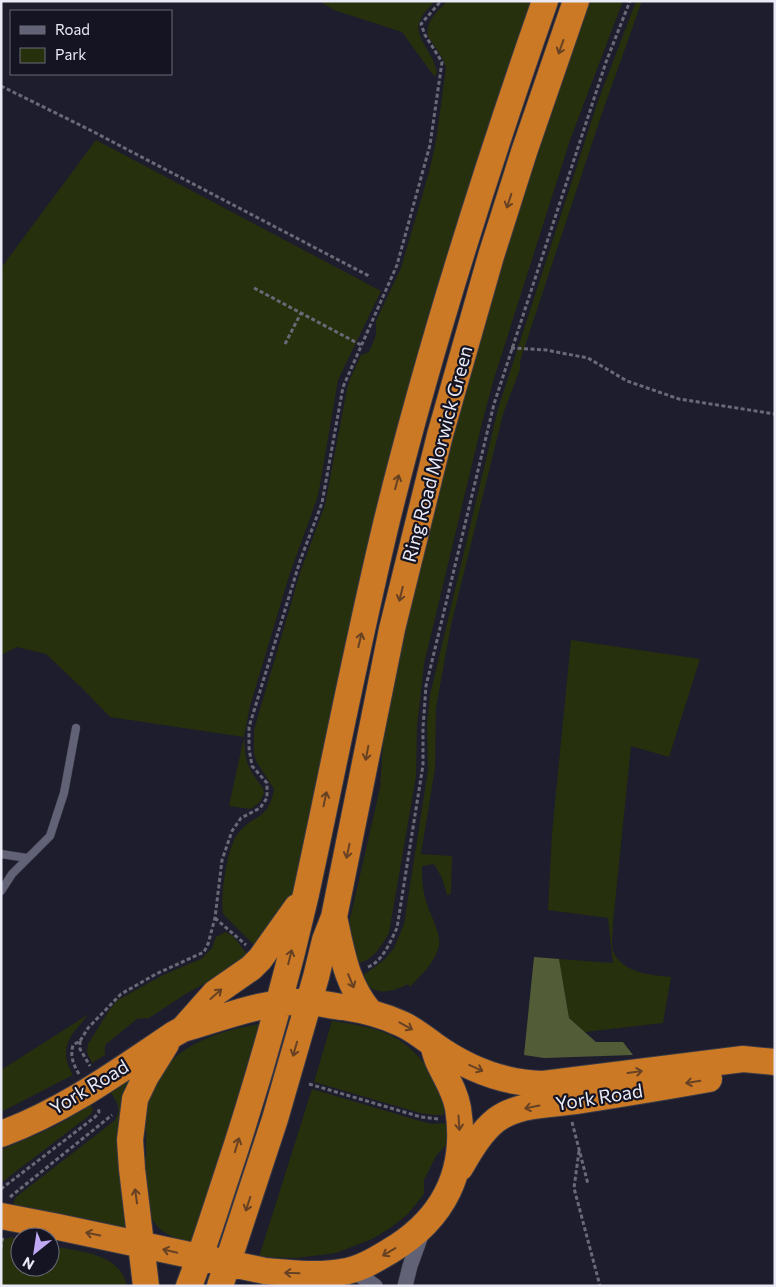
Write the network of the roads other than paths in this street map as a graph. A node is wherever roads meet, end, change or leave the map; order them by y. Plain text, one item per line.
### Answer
1 (545, 1) edge
2 (576, 1) edge
3 (76, 728) dead end
4 (1, 854) edge
5 (28, 858) junction
6 (1, 891) edge
7 (305, 896) junction
8 (334, 917) junction
9 (308, 1002) junction
10 (278, 1004) junction
11 (370, 1012) junction
12 (178, 1031) junction
13 (433, 1045) junction
14 (774, 1062) edge
15 (1, 1134) edge
16 (455, 1178) junction
17 (4, 1217) edge
18 (424, 1226) junction
19 (141, 1244) junction
20 (200, 1258) junction
21 (224, 1275) edge
22 (338, 1276) edge
23 (146, 1286) edge
24 (189, 1286) edge
25 (375, 1286) edge
26 (406, 1286) edge

7 -> 1 highway, Ring Road Morwick Green
2 -> 8 highway, Ring Road Morwick Green
3 - 5 lane
4 - 5 lane
5 - 6 lane
10 -> 7 highway, Ring Road Morwick Green
12 -> 7 highway, Ring Road Morwick Green
8 - 9 highway, Ring Road Morwick Green
8 -> 11 highway, Ring Road Morwick Green
9 - 10 highway, York Road
9 - 11 highway, York Road
9 -> 21 highway, Ring Road Morwick Green
10 - 12 highway, York Road
20 -> 10 highway, Ring Road Morwick Green
11 -> 13 highway, York Road
12 - 15 highway, York Road
19 -> 12 highway
13 -> 14 highway, York Road
13 -> 16 highway
14 -> 16 highway, York Road
16 - 18 highway, York Road
19 -> 17 highway
18 -> 22 highway, York Road
18 - 26 street
20 -> 19 highway
19 - 23 highway
20 - 21 highway
20 - 24 highway, Ring Road Morwick Green
22 -> 21 highway
22 - 25 street

